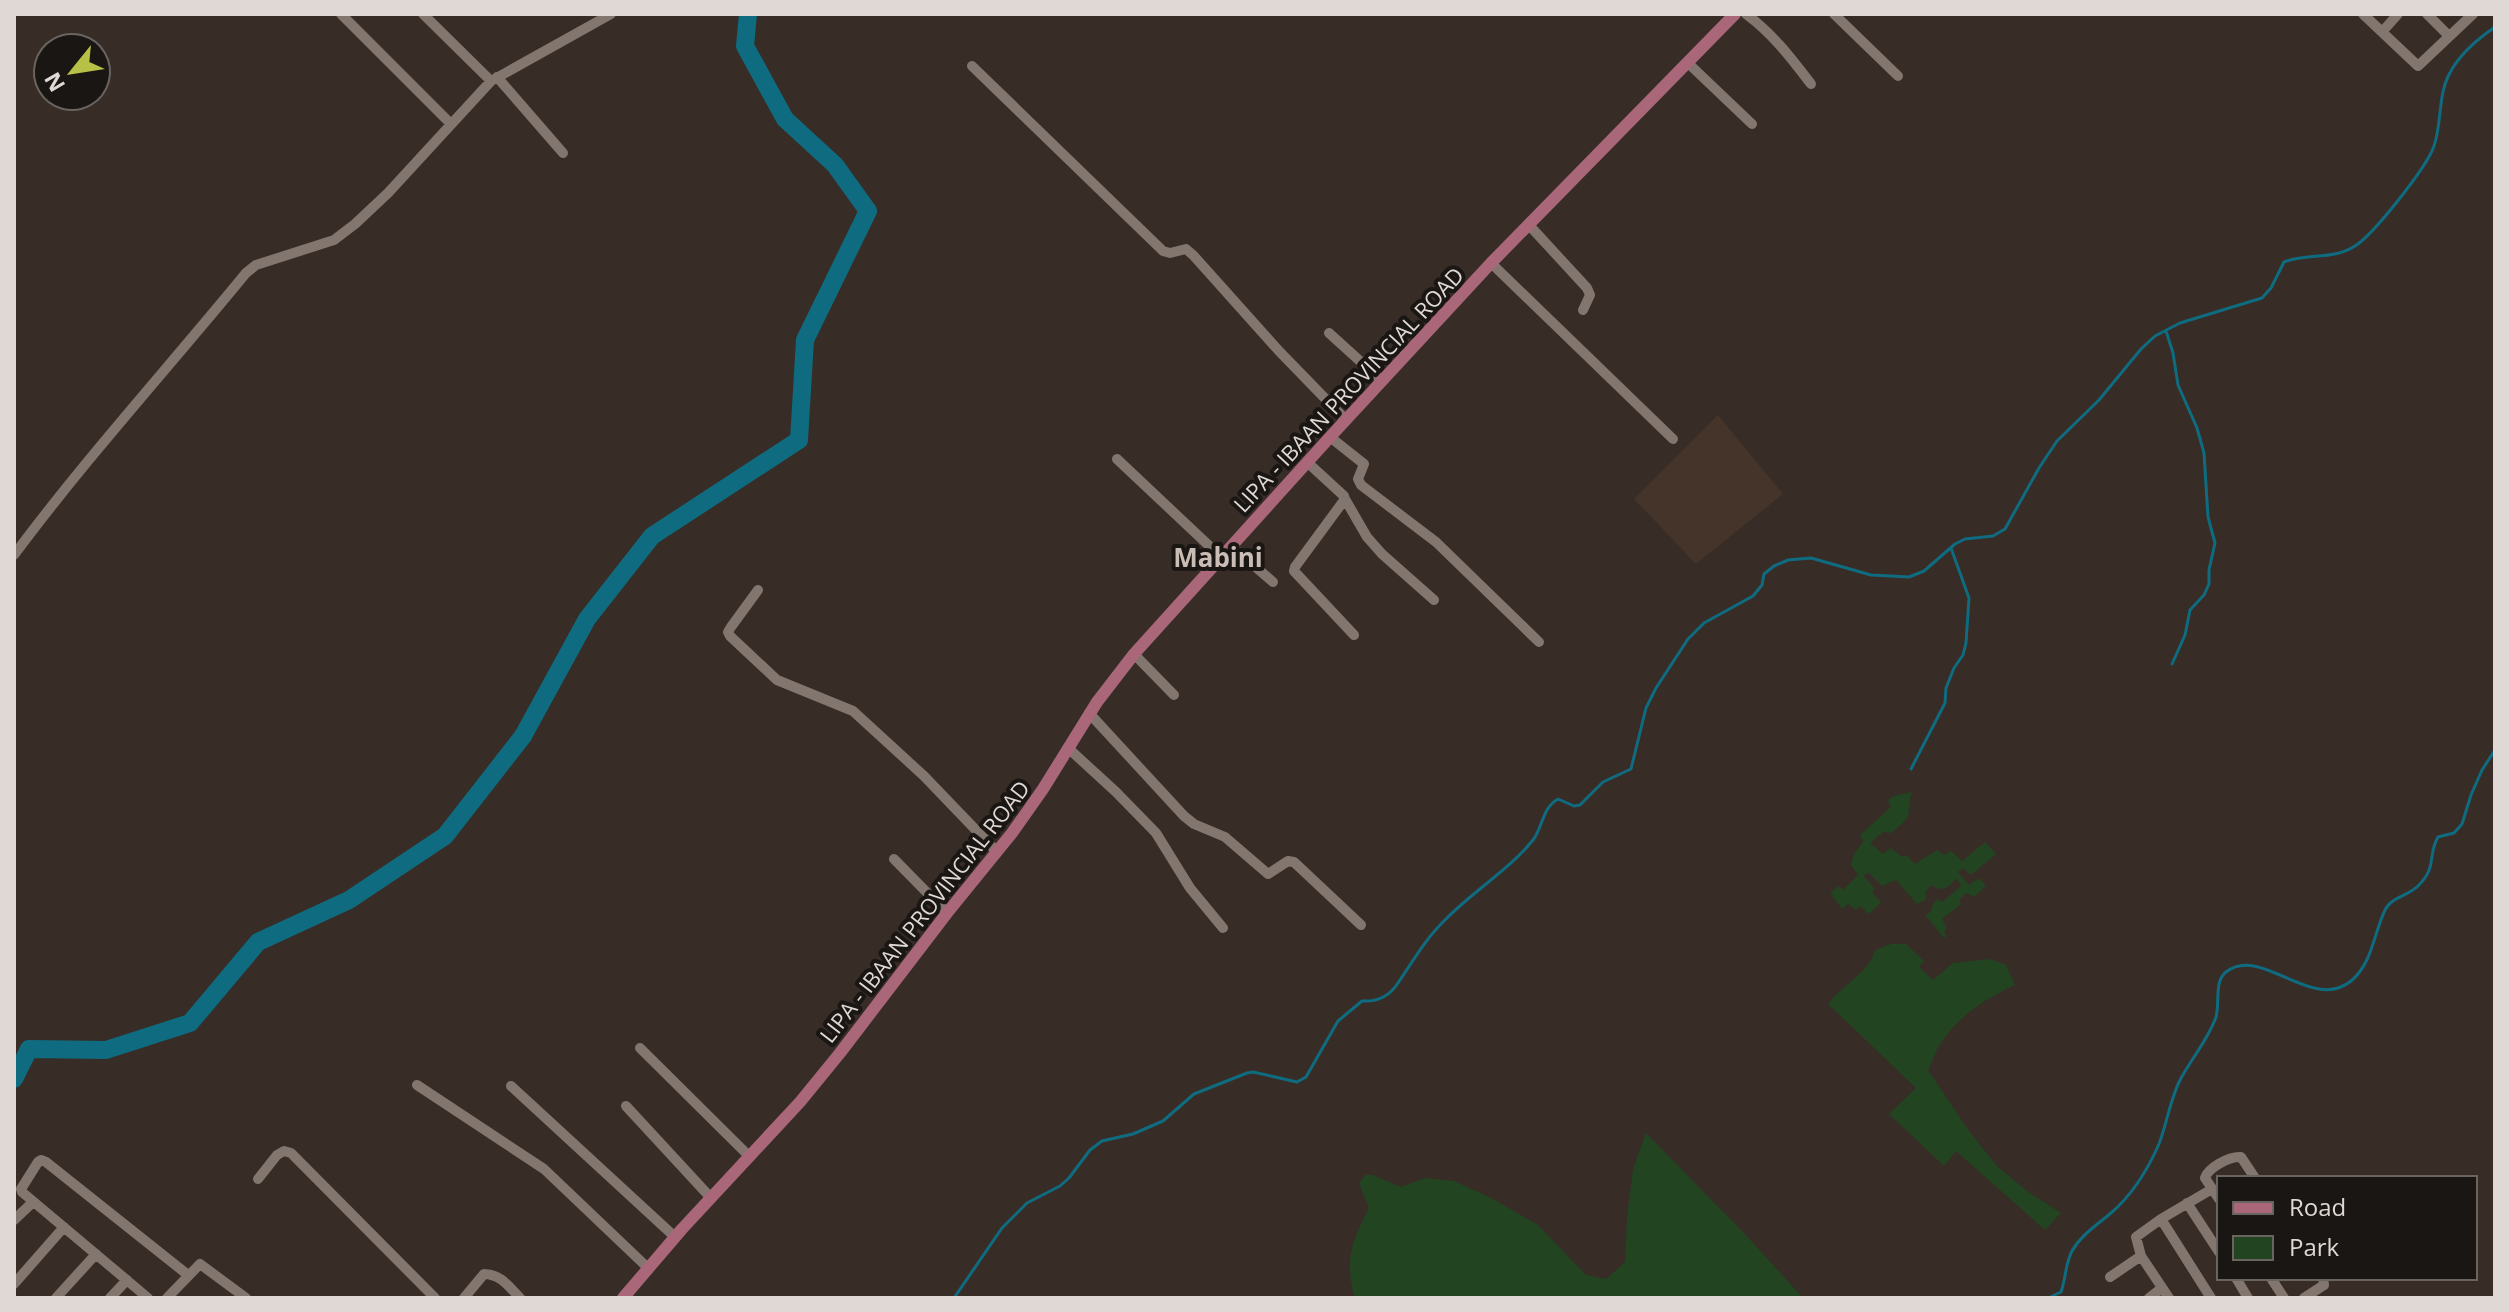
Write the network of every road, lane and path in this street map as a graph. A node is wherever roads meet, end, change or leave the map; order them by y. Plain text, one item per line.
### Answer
1 (341, 14) edge
2 (423, 14) edge
3 (611, 14) edge
4 (1735, 14) edge
5 (1746, 14) edge
6 (1834, 14) edge
7 (2363, 14) edge
8 (2398, 14) edge
9 (2427, 14) edge
10 (2473, 14) edge
11 (2382, 32) junction
12 (2448, 35) junction
13 (1689, 64) junction
14 (972, 66) dead end
15 (1898, 76) dead end
16 (494, 79) junction
17 (1811, 84) dead end
18 (451, 124) junction
19 (1752, 124) dead end
20 (563, 153) dead end
21 (1529, 225) junction
22 (1491, 263) junction
23 (1583, 310) dead end
24 (1329, 333) dead end
25 (1382, 381) junction
26 (1346, 420) junction
27 (1330, 437) junction
28 (1673, 439) dead end
29 (1117, 459) dead end
30 (1307, 462) junction
31 (1345, 499) junction
32 (1231, 546) junction
33 (14, 555) edge
34 (1221, 557) junction
35 (1273, 582) dead end
36 (758, 590) dead end
37 (1434, 600) dead end
38 (1354, 635) dead end
39 (1539, 642) dead end
40 (1134, 654) junction
41 (1174, 695) dead end
42 (1089, 713) junction
43 (1068, 748) junction
44 (997, 852) junction
45 (894, 859) dead end
46 (947, 913) junction
47 (1361, 925) dead end
48 (1223, 928) dead end
49 (640, 1048) dead end
50 (417, 1085) dead end
51 (511, 1086) dead end
52 (626, 1106) dead end
53 (750, 1157) junction
54 (2254, 1176) edge
55 (258, 1179) dead end
56 (2212, 1189) junction
57 (2217, 1196) edge
58 (711, 1198) junction
59 (33, 1202) junction
60 (2187, 1203) junction
61 (2161, 1219) junction
62 (14, 1220) edge
63 (64, 1227) junction
64 (675, 1237) junction
65 (2217, 1249) edge
66 (96, 1254) junction
67 (2141, 1256) junction
68 (648, 1268) junction
69 (188, 1275) junction
70 (2110, 1277) dead end
71 (127, 1280) junction
72 (2237, 1280) edge
73 (2272, 1280) edge
74 (2323, 1280) edge
75 (14, 1284) edge
76 (2162, 1288) junction
77 (56, 1298) edge
78 (110, 1298) edge
79 (148, 1298) edge
80 (167, 1298) edge
81 (246, 1298) edge
82 (435, 1298) edge
83 (464, 1298) edge
84 (520, 1298) edge
85 (623, 1298) edge
86 (2149, 1298) edge
87 (2169, 1298) edge
88 (2211, 1298) edge
89 (2248, 1298) edge
90 (2284, 1298) edge
91 (2304, 1298) edge

1 - 18 street
2 - 16 street
3 - 16 street
4 - 13 main road, LIPA - IBAAN PROVINCIAL ROAD
5 - 17 street
6 - 15 street
7 - 11 street
8 - 11 street
9 - 12 street
10 - 12 street
11 - 12 street
13 - 19 street
13 - 21 main road, LIPA - IBAAN PROVINCIAL ROAD
14 - 26 street
16 - 18 street
16 - 20 street
18 - 33 street
21 - 22 main road, LIPA - IBAAN PROVINCIAL ROAD
21 - 23 street
22 - 25 main road, LIPA - IBAAN PROVINCIAL ROAD
22 - 28 street
24 - 25 street
25 - 26 main road, LIPA - IBAAN PROVINCIAL ROAD
26 - 27 main road, LIPA - IBAAN PROVINCIAL ROAD
27 - 30 main road, LIPA - IBAAN PROVINCIAL ROAD
27 - 39 street
29 - 34 street
30 - 31 street
30 - 32 main road, LIPA - IBAAN PROVINCIAL ROAD
31 - 37 street
31 - 38 street
32 - 34 main road, LIPA - IBAAN PROVINCIAL ROAD
32 - 35 street
34 - 40 main road, LIPA - IBAAN PROVINCIAL ROAD
36 - 44 street
40 - 41 street
40 - 42 main road, LIPA - IBAAN PROVINCIAL ROAD
42 - 43 main road, LIPA - IBAAN PROVINCIAL ROAD
42 - 47 street
43 - 44 main road, LIPA - IBAAN PROVINCIAL ROAD
43 - 48 street
44 - 46 main road, LIPA - IBAAN PROVINCIAL ROAD
45 - 46 street
46 - 53 main road, LIPA - IBAAN PROVINCIAL ROAD
49 - 53 street
50 - 68 street
51 - 64 street
52 - 58 street
53 - 58 main road, LIPA - IBAAN PROVINCIAL ROAD
54 - 56 street
55 - 82 street
56 - 57 street
56 - 60 street
58 - 64 main road, LIPA - IBAAN PROVINCIAL ROAD
59 - 62 street
59 - 63 street
59 - 69 street
60 - 61 street
60 - 65 street
61 - 67 street
61 - 88 street
63 - 66 street
63 - 75 street
64 - 68 main road, LIPA - IBAAN PROVINCIAL ROAD
66 - 71 street
66 - 77 street
67 - 70 street
67 - 76 street
68 - 85 main road, LIPA - IBAAN PROVINCIAL ROAD
69 - 80 street
69 - 81 street
71 - 78 street
71 - 79 street
72 - 89 street
73 - 90 street
74 - 91 street
76 - 86 street
76 - 87 street
83 - 84 street

